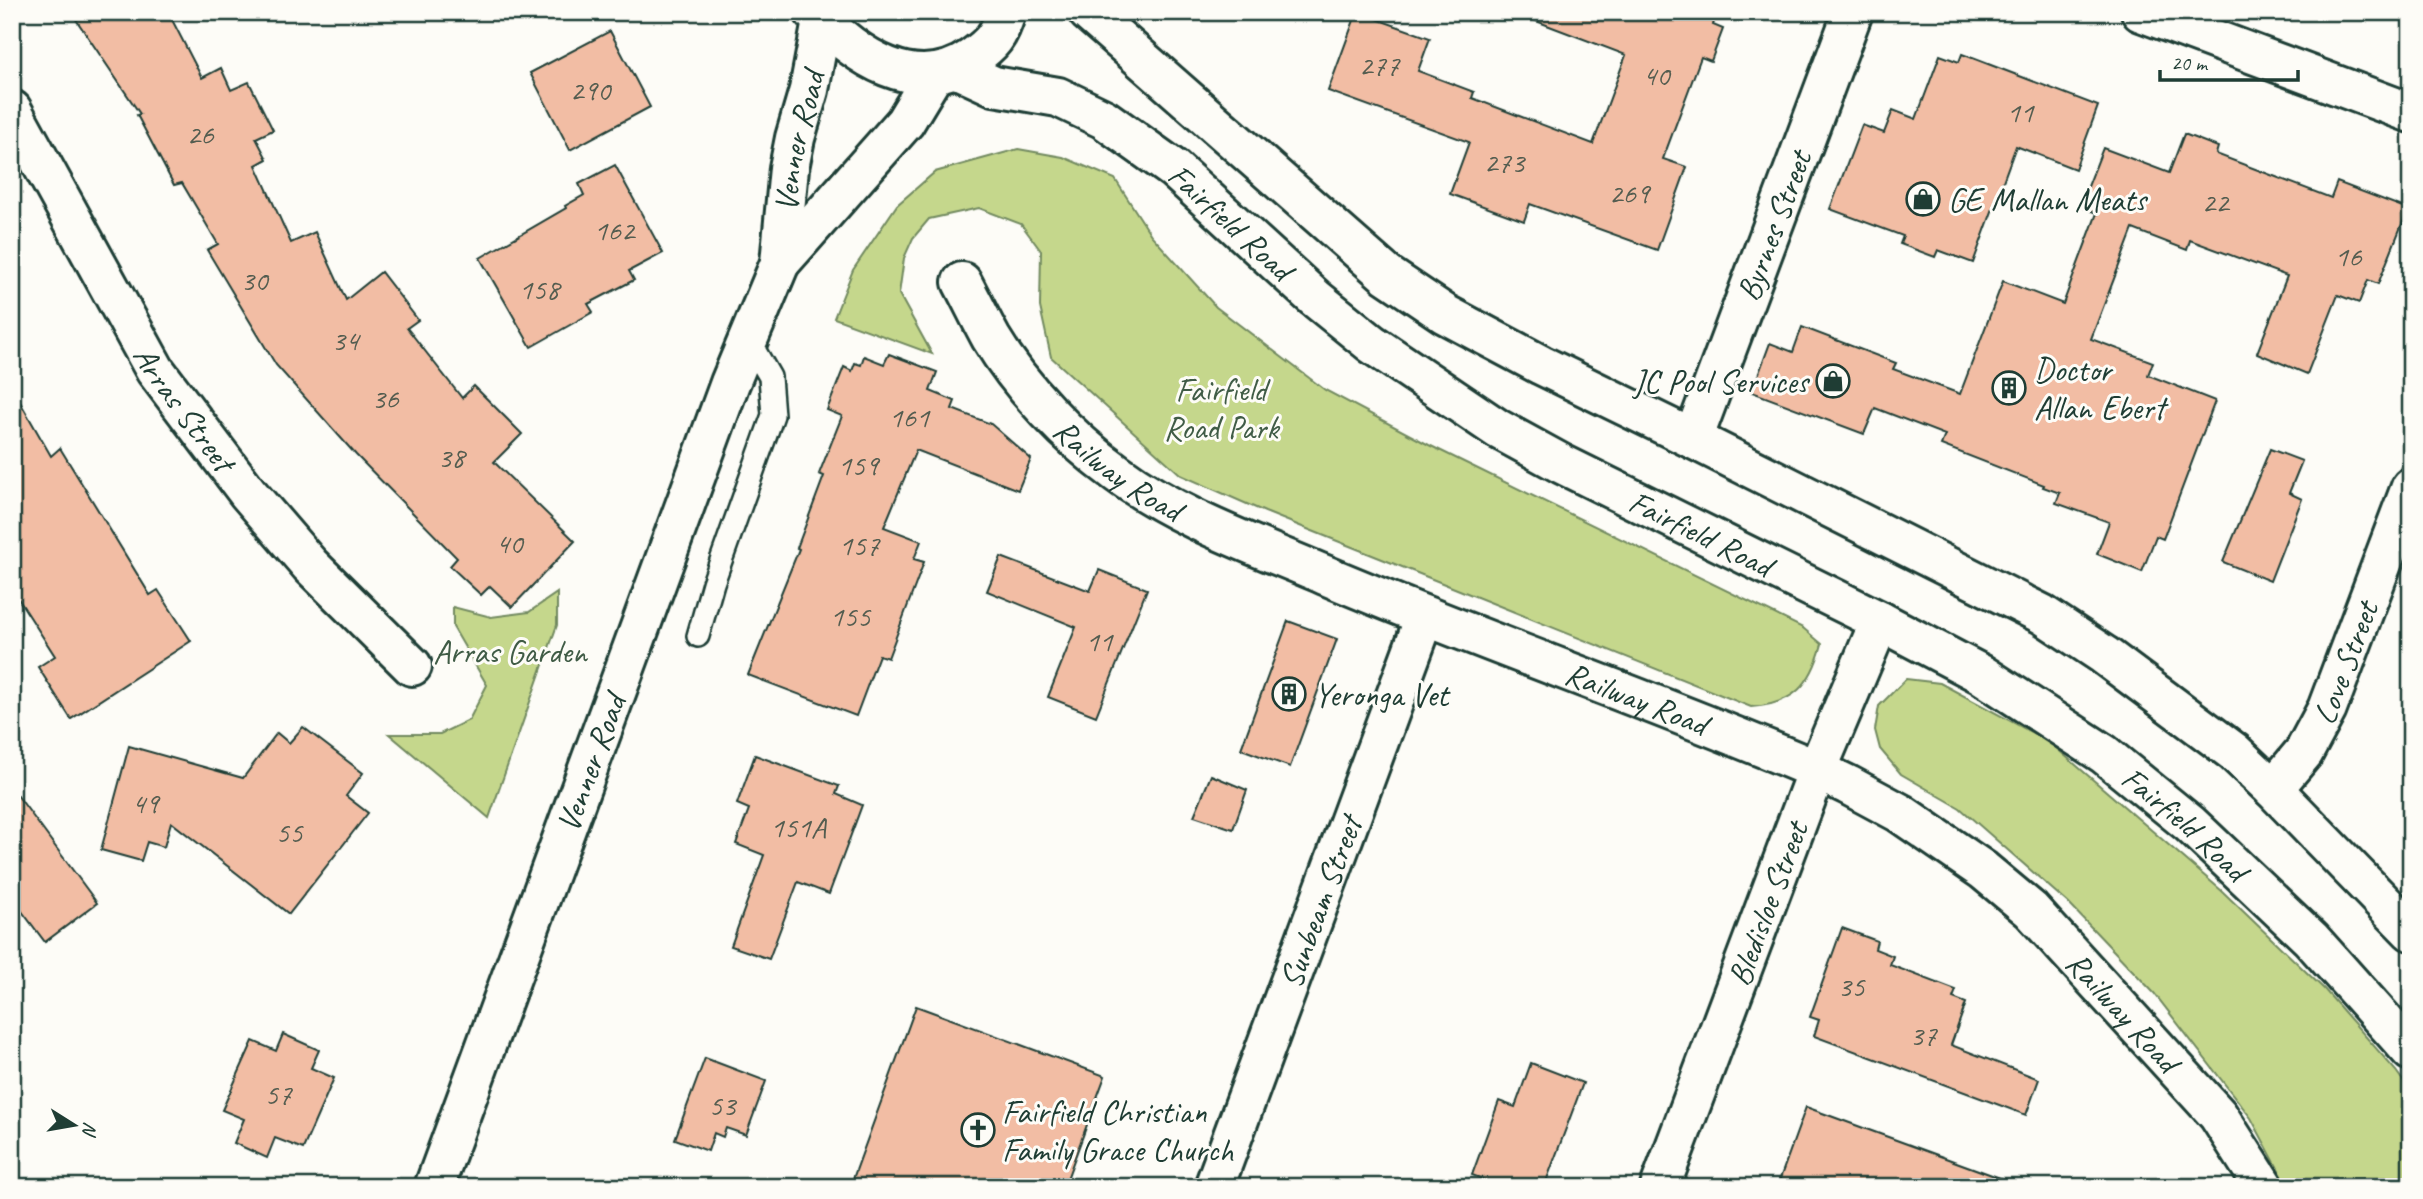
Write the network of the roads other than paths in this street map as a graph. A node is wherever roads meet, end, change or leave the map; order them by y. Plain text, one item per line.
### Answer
1 (1006, 12) edge
2 (1088, 12) edge
3 (1853, 12) edge
4 (2141, 12) edge
5 (818, 17) edge
6 (946, 71) junction
7 (12, 110) edge
8 (2411, 113) edge
9 (780, 263) junction
10 (962, 282) dead end
11 (748, 339) junction
12 (1693, 439) junction
13 (2411, 487) edge
14 (1425, 617) junction
15 (1880, 621) junction
16 (698, 636) dead end
17 (412, 666) dead end
18 (1817, 770) junction
19 (2273, 789) junction
20 (2411, 931) edge
21 (2411, 1051) edge
22 (434, 1187) edge
23 (1214, 1187) edge
24 (1660, 1187) edge
25 (2264, 1187) edge

1 - 6 street
2 - 12 street, Fairfield Road
3 - 12 street, Byrnes Street
4 - 8 street
5 - 6 street
5 - 9 street, Venner Road
6 - 9 street, Venner Road
6 - 15 street, Fairfield Road
7 - 17 street, Arras Street
9 - 11 street, Venner Road
10 - 14 street, Railway Road
11 - 16 lane
11 - 22 street, Venner Road
12 - 19 street, Fairfield Road
13 - 19 street, Love Street
14 - 18 street, Railway Road
14 - 23 street, Sunbeam Street
15 - 18 street, Bledisloe Street
15 - 21 street, Fairfield Road
18 - 24 street, Bledisloe Street
18 - 25 street, Railway Road
19 - 20 street, Fairfield Road

